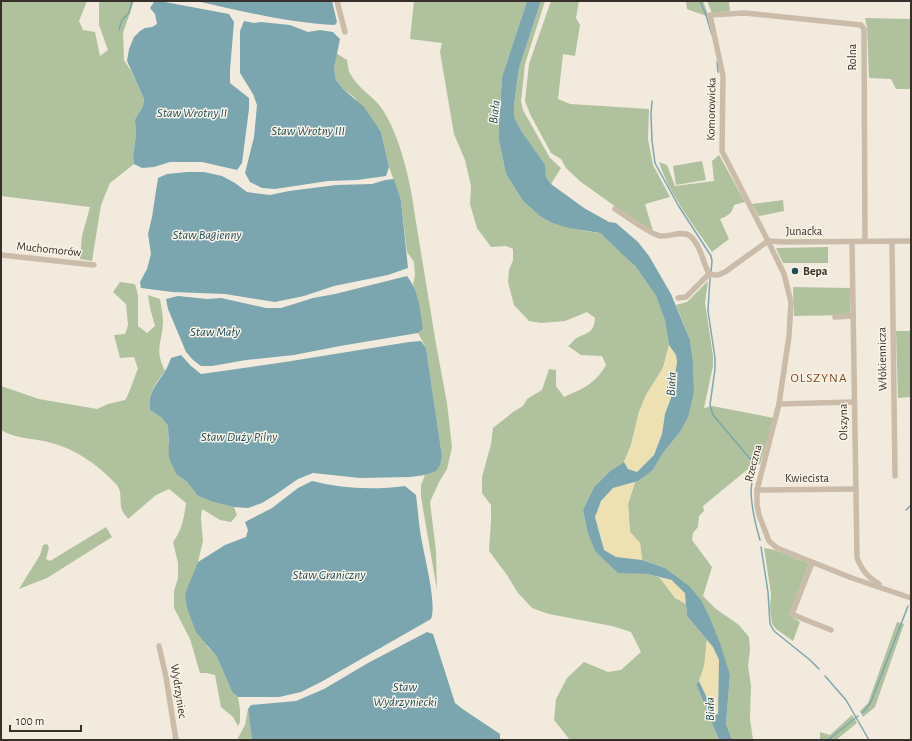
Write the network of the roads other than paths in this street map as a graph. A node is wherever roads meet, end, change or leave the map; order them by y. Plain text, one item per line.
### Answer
1 (338, 1) edge
2 (710, 15) joint
3 (345, 32) dead end
4 (615, 209) dead end
5 (768, 241) junction
6 (865, 241) junction
7 (911, 241) edge
8 (852, 242) junction
9 (892, 242) junction
10 (1, 254) edge
11 (94, 265) dead end
12 (709, 274) junction
13 (678, 298) dead end
14 (853, 316) junction
15 (835, 317) dead end
16 (854, 402) junction
17 (779, 404) junction
18 (895, 476) dead end
19 (856, 489) junction
20 (757, 490) junction
21 (812, 562) junction
22 (886, 588) junction
23 (911, 598) edge
24 (831, 630) dead end
25 (159, 646) dead end
26 (176, 740) edge

1 - 3 street
2 - 5 street, Komorowicka
2 - 6 street, Rolna
4 - 12 street
5 - 8 street, Junacka
5 - 12 street, Junacka
5 - 17 street, Rzeczna
6 - 8 street, Junacka
6 - 9 street, Junacka
7 - 9 street, Junacka
8 - 14 street, Olszyna
9 - 18 street, Włókiennicza
10 - 11 street, Muchomorów
12 - 13 street
14 - 15 street
14 - 16 street, Olszyna
16 - 17 street
16 - 19 street, Olszyna
17 - 20 street, Rzeczna
19 - 20 street, Kwiecista
19 - 22 street, Olszyna
20 - 21 street, Rzeczna
21 - 22 street, Rzeczna
21 - 24 street
22 - 23 street, Rzeczna
25 - 26 street, Wydrzyniec

